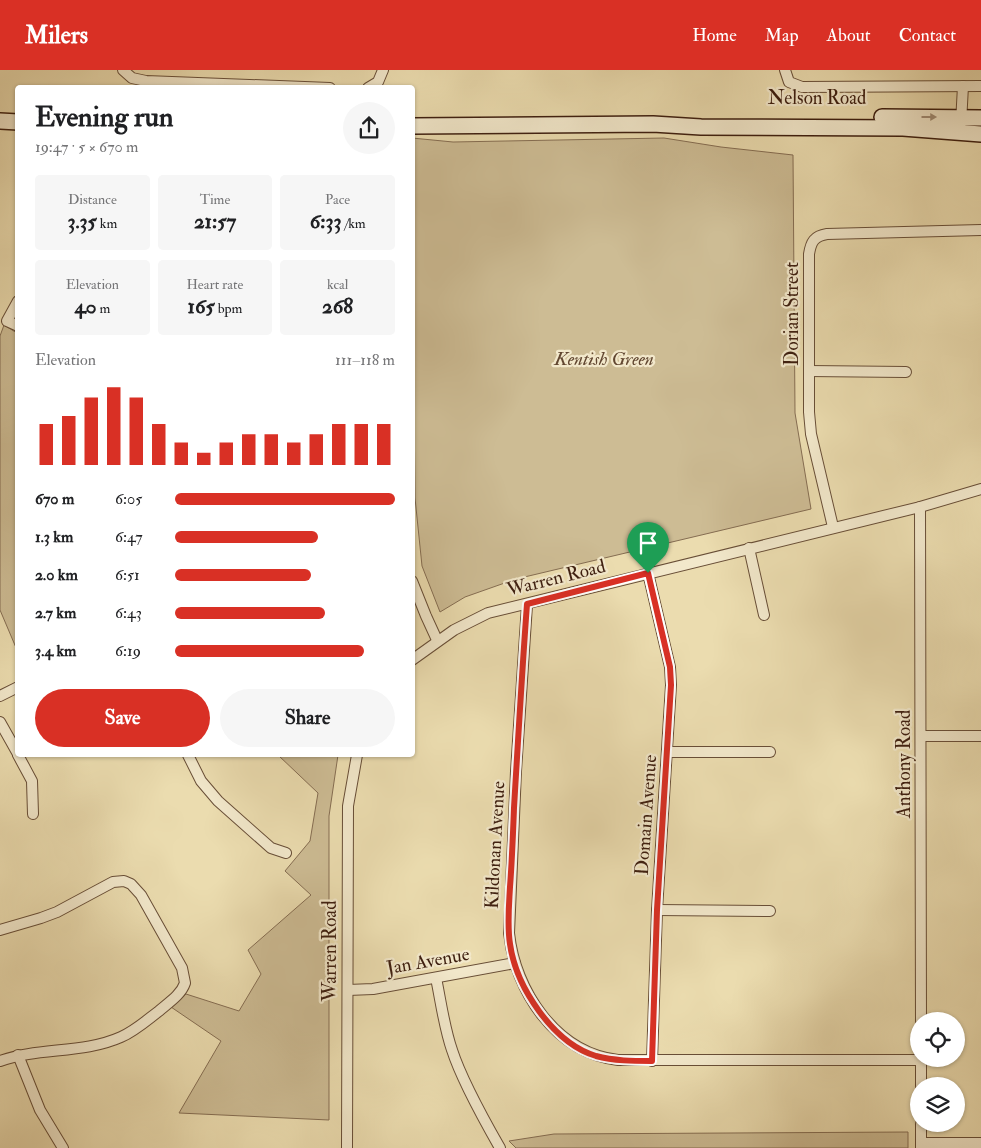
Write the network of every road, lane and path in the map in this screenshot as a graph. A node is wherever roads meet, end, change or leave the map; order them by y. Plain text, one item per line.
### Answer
1 (123, 70) edge
2 (383, 70) edge
3 (785, 70) edge
4 (251, 85) edge
5 (373, 85) edge
6 (963, 86) junction
7 (981, 86) edge
8 (981, 118) edge
9 (0, 122) edge
10 (15, 122) edge
11 (961, 125) junction
12 (415, 126) edge
13 (981, 134) edge
14 (981, 230) edge
15 (15, 305) edge
16 (4, 319) edge
17 (809, 372) junction
18 (906, 372) dead end
19 (981, 489) edge
20 (920, 507) junction
21 (833, 527) junction
22 (749, 548) junction
23 (648, 573) junction
24 (415, 588) edge
25 (527, 604) junction
26 (764, 614) dead end
27 (437, 640) junction
28 (415, 658) edge
29 (15, 688) edge
30 (0, 696) edge
31 (0, 722) edge
32 (921, 736) junction
33 (981, 736) edge
34 (15, 750) edge
35 (667, 752) junction
36 (770, 752) dead end
37 (19, 757) edge
38 (189, 757) edge
39 (357, 757) edge
40 (34, 814) dead end
41 (286, 853) dead end
42 (657, 910) junction
43 (770, 911) dead end
44 (0, 930) edge
45 (515, 964) junction
46 (436, 978) junction
47 (348, 990) junction
48 (921, 1012) edge
49 (18, 1055) junction
50 (910, 1059) edge
51 (0, 1061) edge
52 (652, 1061) junction
53 (921, 1132) edge
54 (981, 1143) edge
55 (921, 1146) edge
56 (63, 1148) edge
57 (347, 1148) edge
58 (500, 1148) edge

1 - 4 street
2 - 5 street
3 - 6 street
6 - 7 street
6 - 11 street
8 - 11 main road, Nelson Road
9 - 10 main road
11 - 12 main road, Nelson Road
11 - 13 main road, Nelson Road
14 - 17 street, Dorian Street
15 - 16 street
17 - 18 street
17 - 21 street, Dorian Street
19 - 20 street, Warren Road
20 - 21 street, Warren Road
20 - 32 street, Anthony Road
21 - 22 street, Warren Road
22 - 23 street, Warren Road
22 - 26 street
23 - 25 street, Warren Road
23 - 35 street, Domain Avenue
24 - 27 street
25 - 27 street, Warren Road
25 - 45 street, Kildonan Avenue
27 - 28 street, Warren Road
29 - 30 street
31 - 34 street
32 - 33 street
32 - 48 street, Anthony Road
35 - 36 street
35 - 42 street, Domain Avenue
37 - 40 street
38 - 41 street
39 - 47 street, Warren Road
42 - 43 street
42 - 52 street, Domain Avenue
44 - 49 street
45 - 46 street, Jan Avenue
45 - 52 street, Kildonan Avenue
46 - 47 street, Jan Avenue
46 - 58 street
47 - 57 street, Warren Road
49 - 51 street
49 - 56 street
50 - 52 street, Kildonan Avenue
53 - 55 street
54 - 55 street

